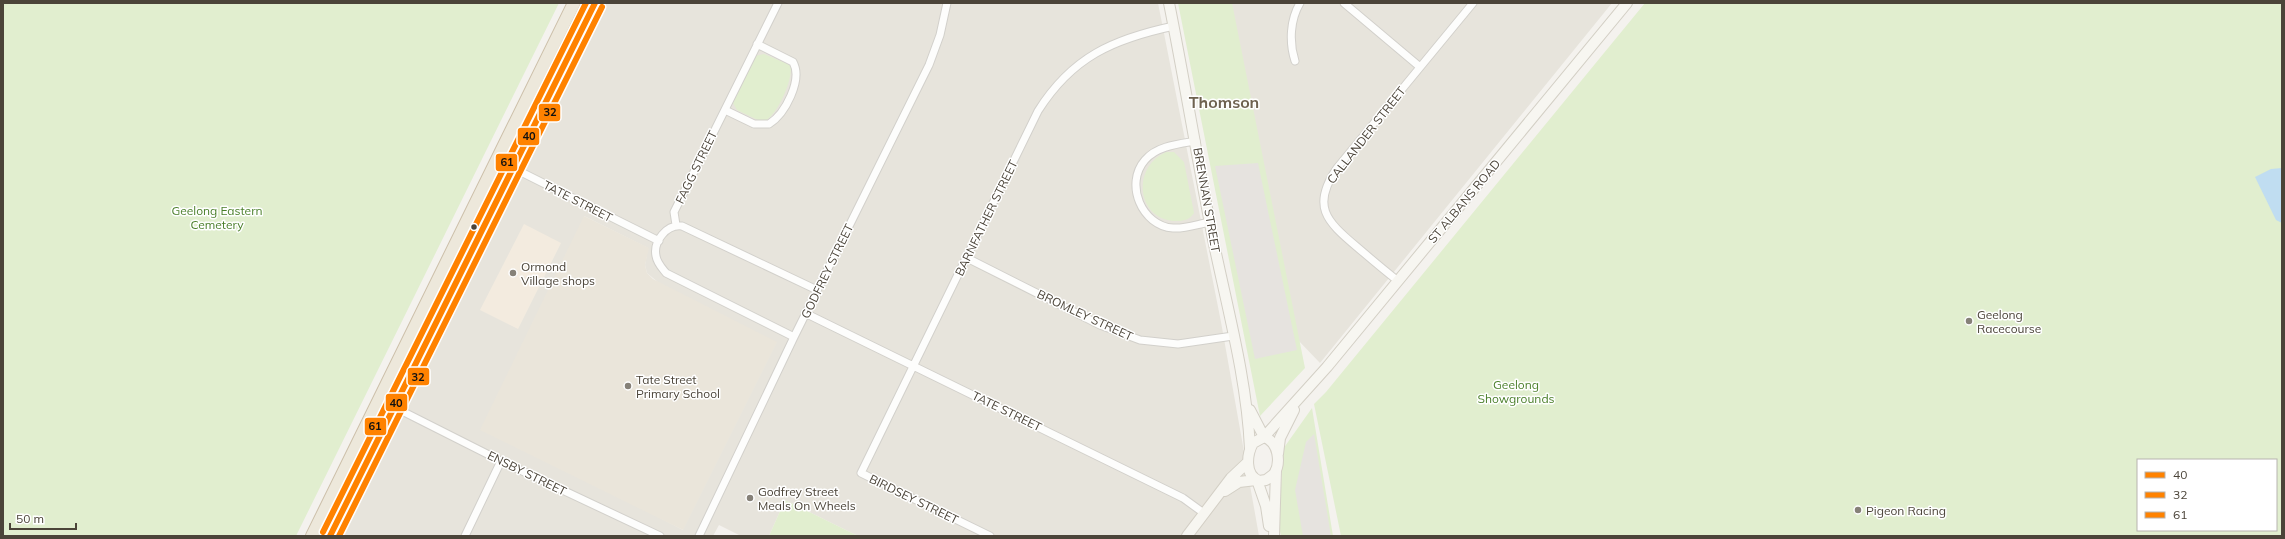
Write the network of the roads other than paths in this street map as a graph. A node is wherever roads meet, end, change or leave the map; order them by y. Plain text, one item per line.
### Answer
1 (574, 3) edge
2 (595, 3) edge
3 (778, 3) edge
4 (947, 3) edge
5 (1169, 3) edge
6 (1300, 3) edge
7 (1344, 3) edge
8 (1474, 3) edge
9 (1627, 3) edge
10 (1174, 26) junction
11 (758, 44) junction
12 (1295, 61) dead end
13 (1420, 67) junction
14 (725, 110) junction
15 (1196, 141) junction
16 (497, 160) junction
17 (512, 168) junction
18 (1210, 222) junction
19 (676, 225) junction
20 (659, 241) junction
21 (967, 258) junction
22 (1398, 281) junction
23 (817, 290) junction
24 (805, 314) junction
25 (1233, 336) junction
26 (794, 337) junction
27 (914, 365) junction
28 (1245, 397) junction
29 (1299, 399) junction
30 (394, 407) junction
31 (1264, 437) junction
32 (1250, 449) junction
33 (501, 461) junction
34 (1277, 461) junction
35 (1248, 462) junction
36 (861, 473) joint
37 (1256, 480) junction
38 (1218, 498) junction
39 (1205, 514) junction
40 (312, 536) edge
41 (330, 536) edge
42 (464, 536) edge
43 (660, 536) edge
44 (699, 536) edge
45 (990, 536) edge
46 (1187, 536) edge
47 (1273, 536) edge

1 - 16 highway
2 - 17 highway
3 - 11 street, FAGG STREET
4 - 23 street, GODFREY STREET
5 - 10 street, BRENNAN STREET
6 - 12 street
7 - 13 street
8 - 13 street, CALLANDER STREET
9 - 22 street, ST ALBANS ROAD
10 - 15 street, BRENNAN STREET
10 - 21 street, BARNFATHER STREET
11 - 14 street, FAGG STREET
11 - 14 street
13 - 22 street, CALLANDER STREET
14 - 19 street, FAGG STREET
15 - 18 street, BRENNAN STREET
15 - 18 street
16 - 17 street, TATE STREET
16 - 40 highway
17 - 20 street, TATE STREET
17 - 30 highway
18 - 25 street, BRENNAN STREET
19 - 20 street
19 - 23 street
20 - 26 street
21 - 25 street, BROMLEY STREET
21 - 27 street, BARNFATHER STREET
22 - 29 street, ST ALBANS ROAD
23 - 24 street, GODFREY STREET
24 - 26 street, GODFREY STREET
24 - 27 street, TATE STREET
25 - 28 street, BRENNAN STREET
26 - 44 street, GODFREY STREET
27 - 36 street, BARNFATHER STREET
27 - 39 street, TATE STREET
28 - 31 street, BRENNAN STREET
28 - 32 street, BRENNAN STREET
29 - 31 street, ST ALBANS ROAD
29 - 34 street, ST ALBANS ROAD
30 - 33 street, ENSBY STREET
30 - 41 highway
31 - 32 street
31 - 34 street
32 - 35 street
33 - 42 street
33 - 43 street, ENSBY STREET
34 - 37 street
34 - 47 street
35 - 37 street
35 - 38 street
36 - 45 street, BIRDSEY STREET
37 - 38 street
37 - 47 street
38 - 39 street
39 - 46 street

